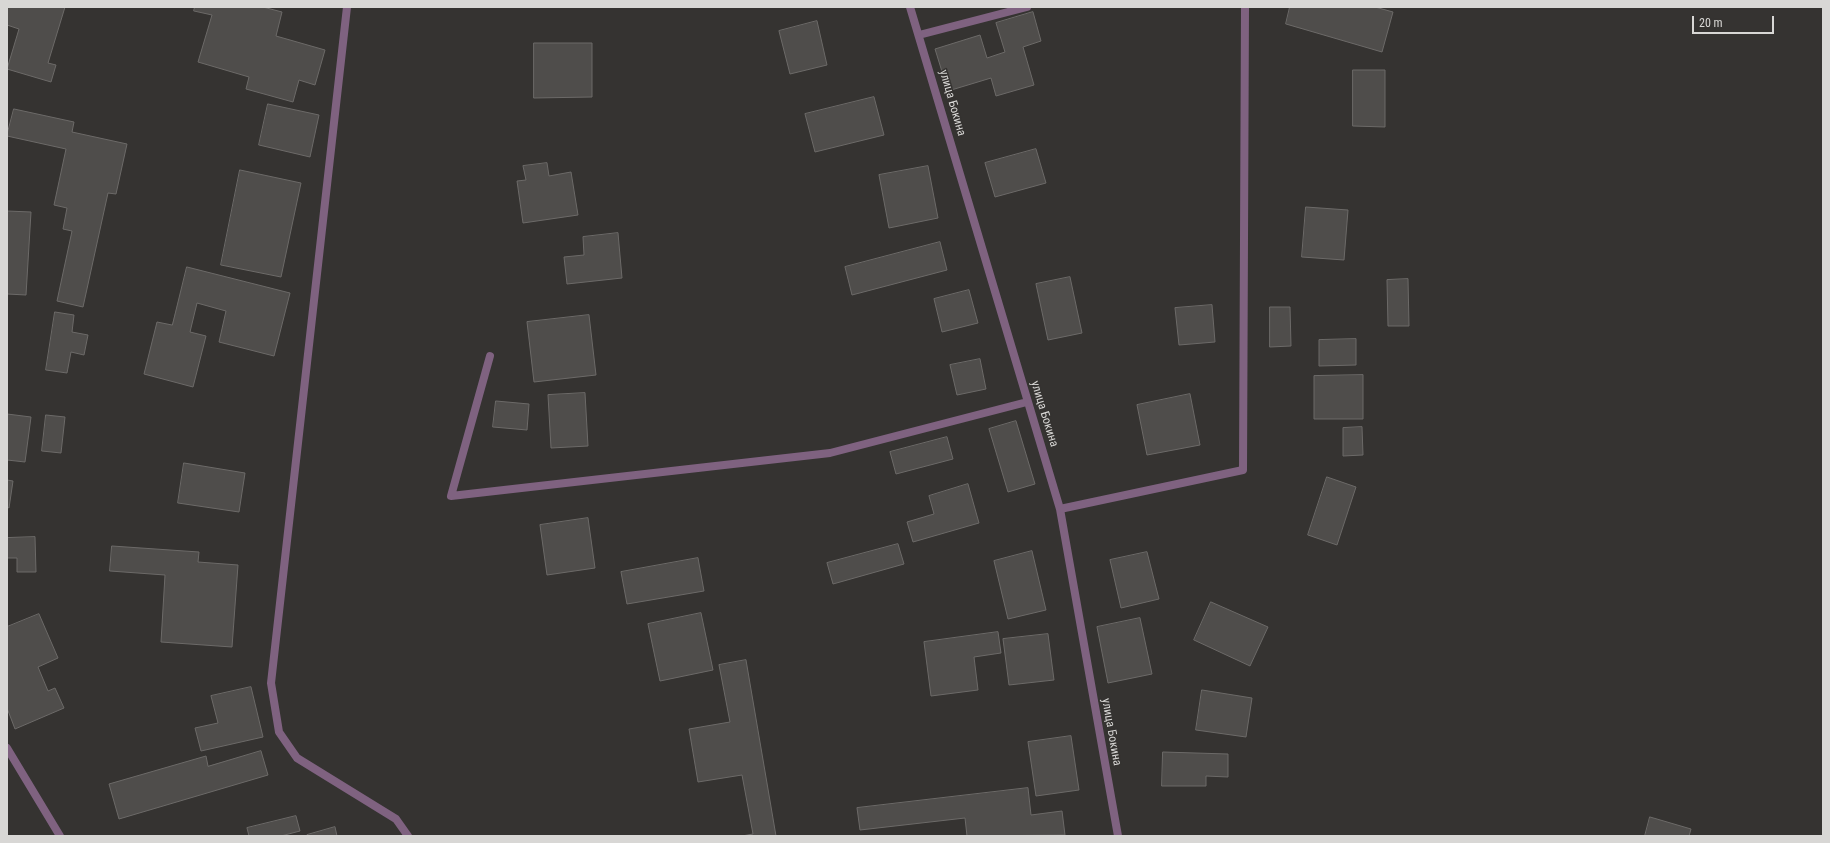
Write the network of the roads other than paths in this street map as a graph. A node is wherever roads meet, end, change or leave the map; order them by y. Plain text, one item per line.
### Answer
1 (347, 7) edge
2 (910, 7) edge
3 (1027, 7) edge
4 (1245, 7) edge
5 (919, 35) junction
6 (490, 356) dead end
7 (1027, 402) junction
8 (1060, 509) junction
9 (7, 748) edge
10 (60, 836) edge
11 (408, 836) edge
12 (1118, 836) edge

1 - 11 street
2 - 5 street, улица Бокина
3 - 5 street
4 - 8 street
5 - 7 street, улица Бокина
6 - 7 street
7 - 8 street, улица Бокина
8 - 12 street, улица Бокина
9 - 10 street

